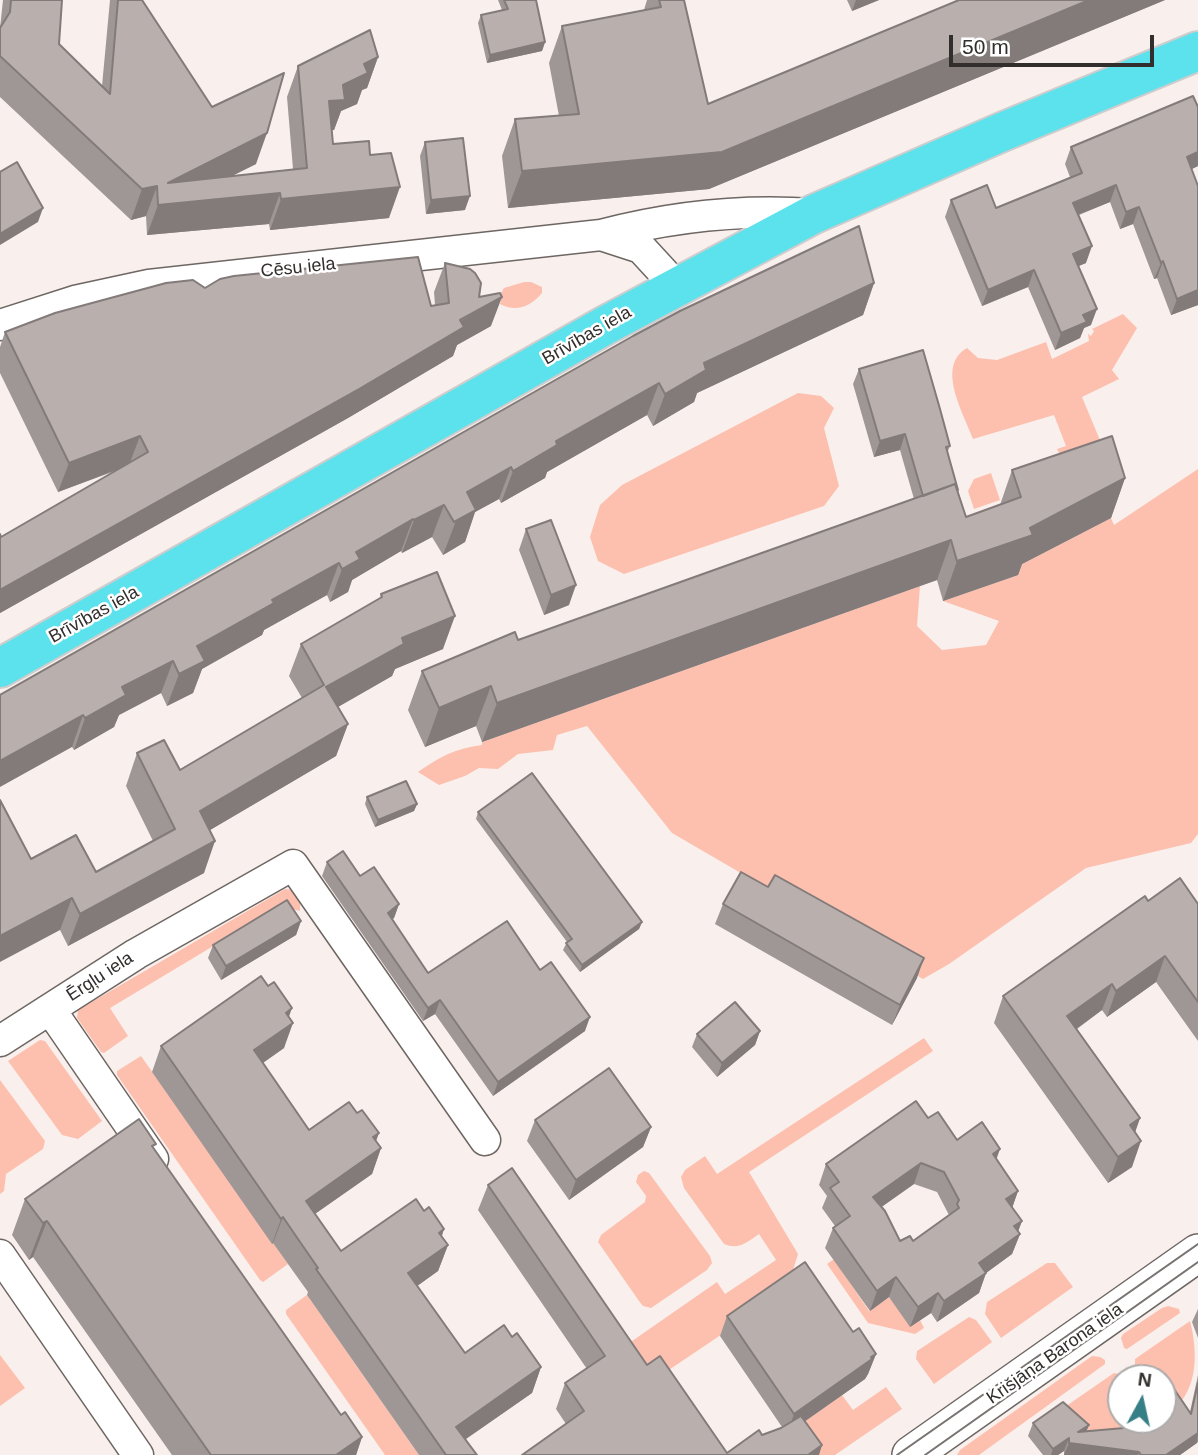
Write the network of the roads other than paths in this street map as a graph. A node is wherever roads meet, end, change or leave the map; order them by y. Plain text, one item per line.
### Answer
1 (1198, 51) edge
2 (814, 214) junction
3 (601, 235) junction
4 (676, 286) junction
5 (0, 325) edge
6 (0, 668) edge
7 (50, 1009) junction
8 (0, 1041) edge
9 (485, 1140) dead end
10 (171, 1185) edge
11 (1198, 1253) edge
12 (0, 1255) edge
13 (138, 1455) edge
14 (911, 1455) edge

1 - 2 highway, Brīvības iela
2 - 3 street, Cēsu iela
2 - 4 highway, Brīvības iela
3 - 4 street, Cēsu iela
3 - 5 street, Cēsu iela
4 - 6 highway, Brīvības iela
7 - 8 street
7 - 9 street, Ērgļu iela
7 - 10 street, Ērgļu iela
11 - 14 street, Krišjāņa Barona iela
12 - 13 street

